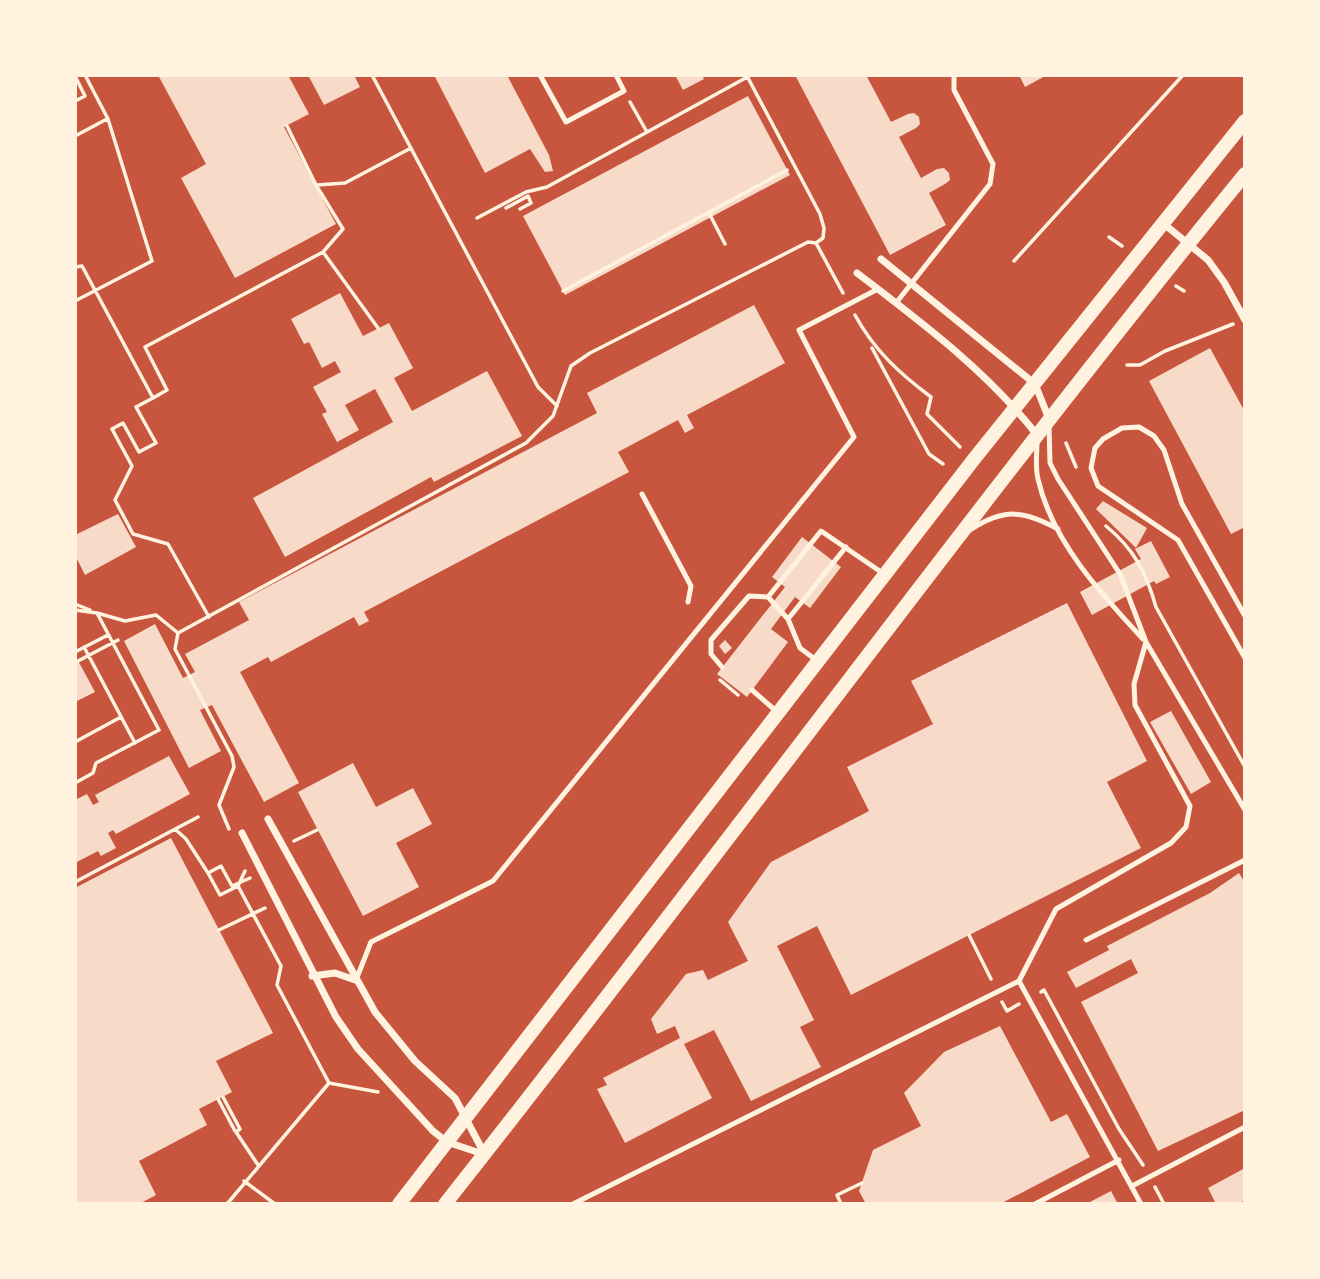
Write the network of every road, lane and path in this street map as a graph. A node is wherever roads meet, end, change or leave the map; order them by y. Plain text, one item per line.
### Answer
1 (85, 75) edge
2 (372, 75) edge
3 (540, 75) edge
4 (616, 75) edge
5 (954, 75) edge
6 (1183, 75) edge
7 (75, 76) edge
8 (749, 76) edge
9 (624, 91) junction
10 (75, 101) edge
11 (108, 119) junction
12 (1245, 121) edge
13 (287, 126) dead end
14 (647, 133) junction
15 (75, 136) edge
16 (411, 148) junction
17 (787, 170) dead end
18 (1245, 174) edge
19 (316, 185) junction
20 (506, 208) dead end
21 (520, 209) dead end
22 (709, 213) junction
23 (477, 218) dead end
24 (1164, 224) junction
25 (816, 243) junction
26 (725, 244) dead end
27 (1189, 245) junction
28 (324, 252) junction
29 (881, 259) dead end
30 (1014, 261) dead end
31 (75, 267) edge
32 (857, 272) dead end
33 (911, 282) junction
34 (878, 289) junction
35 (95, 290) junction
36 (563, 291) dead end
37 (843, 293) dead end
38 (75, 300) edge
39 (896, 303) junction
40 (854, 315) dead end
41 (1245, 320) edge
42 (378, 328) dead end
43 (1224, 328) dead end
44 (870, 343) junction
45 (1127, 365) dead end
46 (1035, 384) junction
47 (153, 398) junction
48 (557, 406) junction
49 (1016, 408) junction
50 (1049, 419) junction
51 (1037, 435) junction
52 (952, 440) dead end
53 (1066, 443) dead end
54 (943, 464) dead end
55 (1078, 476) dead end
56 (642, 494) dead end
57 (1105, 525) dead end
58 (1058, 529) junction
59 (958, 537) junction
60 (846, 547) junction
61 (886, 575) junction
62 (768, 597) junction
63 (688, 602) dead end
64 (75, 604) edge
65 (75, 610) edge
66 (97, 612) junction
67 (1245, 616) edge
68 (209, 617) junction
69 (788, 619) junction
70 (178, 633) junction
71 (108, 635) junction
72 (118, 640) dead end
73 (1146, 642) junction
74 (84, 647) junction
75 (75, 652) edge
76 (711, 654) junction
77 (1245, 659) edge
78 (78, 661) dead end
79 (818, 662) junction
80 (722, 667) dead end
81 (752, 690) dead end
82 (743, 698) dead end
83 (779, 713) junction
84 (121, 717) junction
85 (75, 742) edge
86 (135, 743) junction
87 (1245, 767) edge
88 (75, 782) edge
89 (1245, 810) edge
90 (198, 817) dead end
91 (268, 819) dead end
92 (175, 829) junction
93 (231, 832) dead end
94 (242, 834) dead end
95 (1245, 860) edge
96 (250, 866) dead end
97 (261, 872) junction
98 (208, 873) junction
99 (75, 882) edge
100 (239, 886) junction
101 (276, 902) junction
102 (219, 930) dead end
103 (1086, 940) dead end
104 (312, 976) junction
105 (356, 980) junction
106 (1019, 981) junction
107 (329, 1083) junction
108 (365, 1090) dead end
109 (220, 1098) dead end
110 (464, 1119) junction
111 (1245, 1127) edge
112 (447, 1142) junction
113 (484, 1154) junction
114 (1119, 1160) junction
115 (258, 1165) junction
116 (244, 1181) junction
117 (862, 1183) dead end
118 (1132, 1186) junction
119 (227, 1204) edge
120 (275, 1204) edge
121 (399, 1204) edge
122 (444, 1204) edge
123 (573, 1204) edge
124 (841, 1204) edge
125 (1035, 1204) edge
126 (1141, 1204) edge

1 - 11 path
2 - 16 path
3 - 9 lane
4 - 9 lane
5 - 33 lane
6 - 30 path
7 - 10 path
8 - 14 path
8 - 25 path
9 - 14 path
11 - 15 path
11 - 35 path
12 - 24 main road
13 - 19 path
14 - 23 path
16 - 19 path
16 - 48 path
17 - 22 path
18 - 27 main road
19 - 28 path
20 - 21 path
22 - 26 path
22 - 36 path
24 - 27 street
24 - 46 main road
25 - 37 path
25 - 48 path
27 - 41 street
27 - 50 main road
28 - 42 path
28 - 47 path
29 - 33 street
31 - 35 path
32 - 34 street
33 - 39 lane
33 - 46 street
34 - 39 street
34 - 105 lane
35 - 38 path
35 - 47 path
39 - 49 street
40 - 44 path
43 - 45 path
44 - 52 path
44 - 54 path
46 - 49 main road
46 - 50 street
47 - 68 path
48 - 68 path
49 - 51 street
49 - 61 main road
50 - 51 main road
50 - 73 lane
51 - 58 lane
51 - 59 main road
53 - 55 path
56 - 63 lane
57 - 87 path
58 - 59 lane
58 - 73 lane
59 - 113 main road
60 - 61 lane
60 - 62 lane
60 - 69 lane
61 - 79 main road
62 - 69 lane
62 - 76 lane
64 - 66 path
65 - 66 path
66 - 70 path
66 - 71 path
67 - 77 lane
68 - 70 path
69 - 79 lane
70 - 93 path
71 - 74 path
71 - 86 path
72 - 78 path
73 - 89 lane
73 - 106 lane
74 - 75 path
74 - 84 path
76 - 80 lane
76 - 82 path
79 - 83 main road
81 - 83 lane
83 - 110 main road
84 - 85 path
84 - 86 path
86 - 88 path
90 - 92 path
91 - 105 street
92 - 98 path
92 - 99 path
94 - 97 street
95 - 103 lane
96 - 100 path
97 - 98 path
97 - 101 street
98 - 100 path
100 - 107 path
101 - 102 path
101 - 104 street
104 - 105 street
104 - 112 street
105 - 110 street
106 - 114 lane
106 - 123 lane
107 - 108 path
107 - 115 path
109 - 115 path
110 - 112 main road
110 - 113 street
111 - 118 lane
112 - 113 street
112 - 121 main road
113 - 122 main road
114 - 118 lane
114 - 125 lane
115 - 116 path
116 - 119 path
116 - 120 path
117 - 124 path
118 - 126 lane

